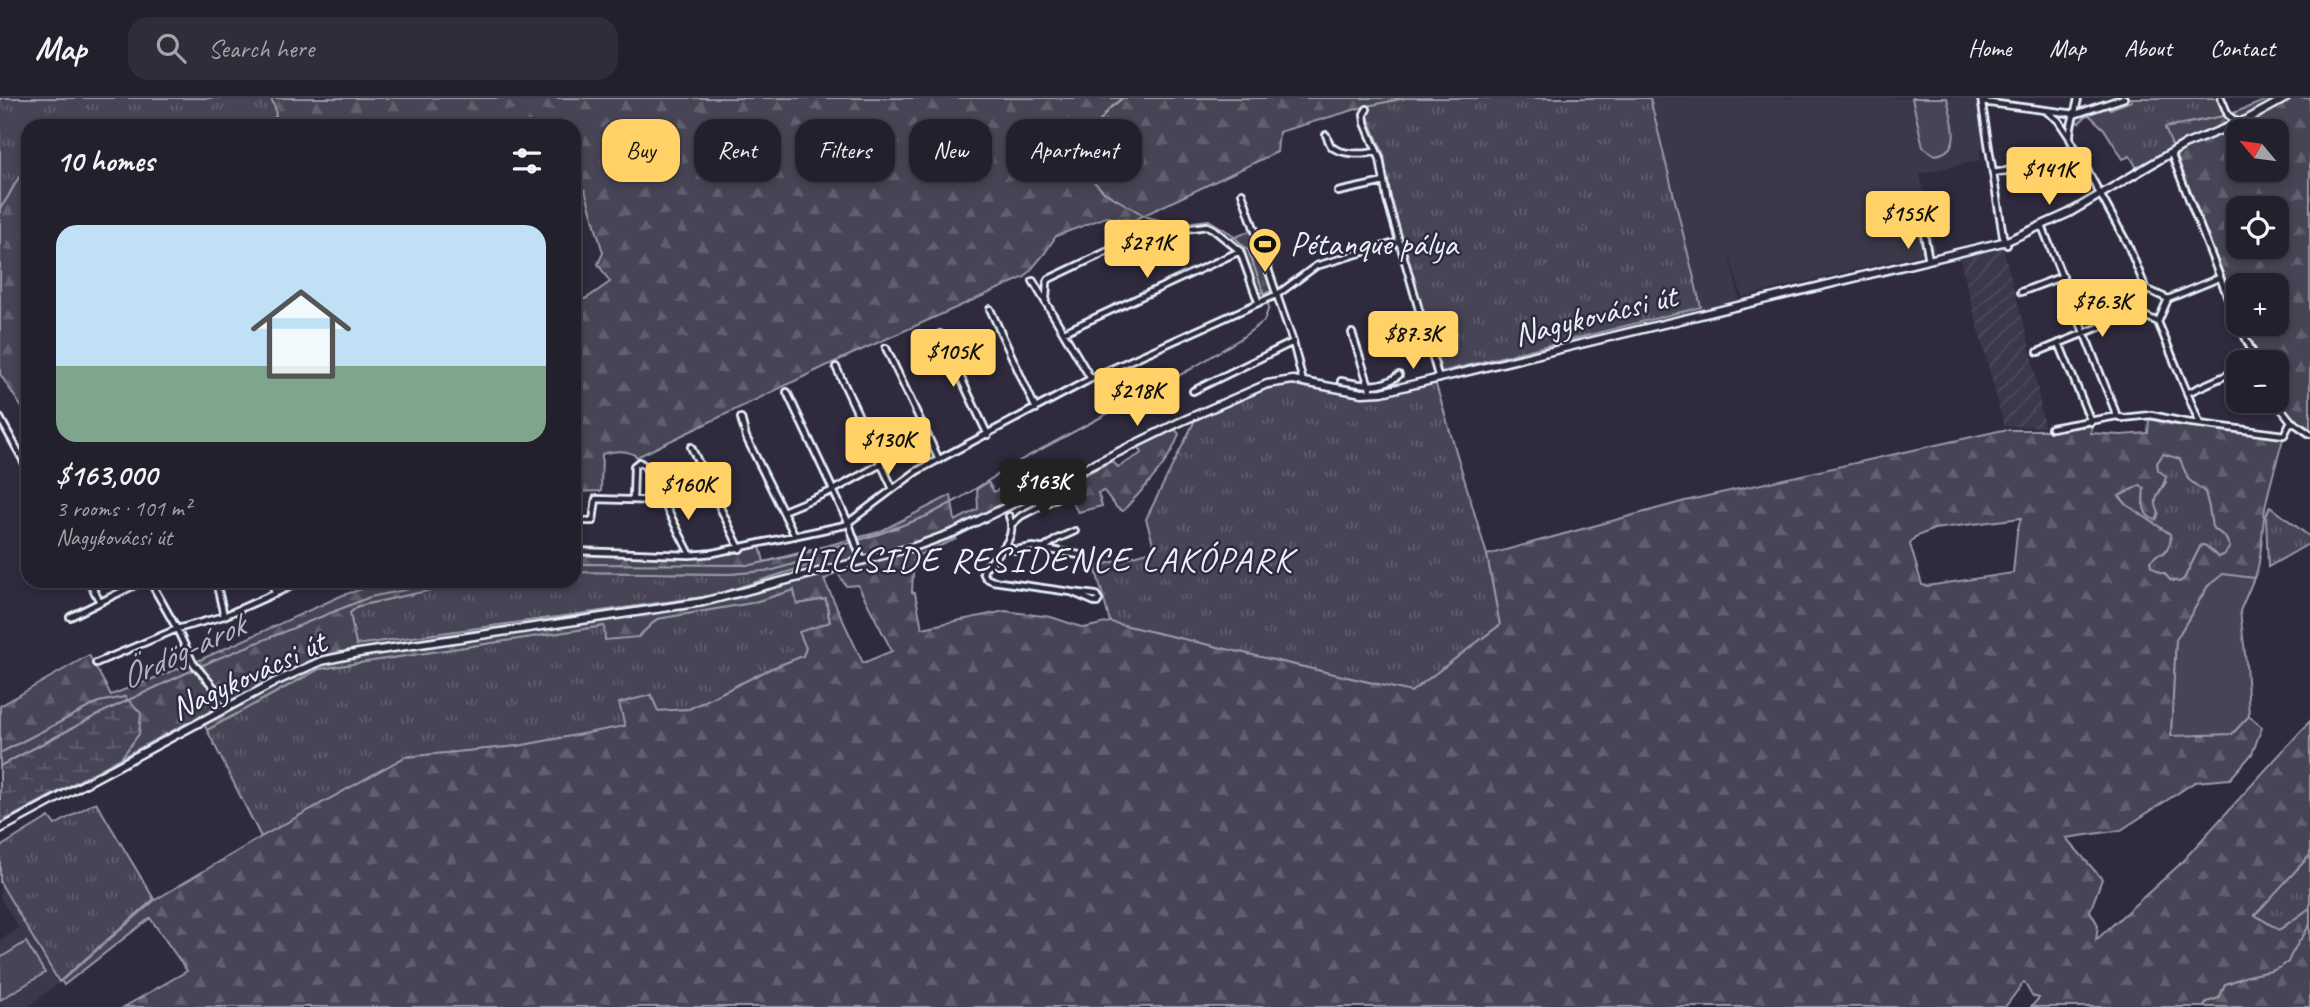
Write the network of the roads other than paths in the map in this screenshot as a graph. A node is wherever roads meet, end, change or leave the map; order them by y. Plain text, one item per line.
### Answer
1 (2078, 98) edge
2 (2124, 98) edge
3 (2221, 98) edge
4 (2286, 98) edge
5 (1981, 100) edge
6 (1367, 109) dead end
7 (2042, 110) junction
8 (2076, 114) junction
9 (2233, 119) edge
10 (2246, 119) edge
11 (2226, 128) edge
12 (1326, 135) dead end
13 (2070, 139) junction
14 (2075, 147) junction
15 (1377, 151) junction
16 (2170, 153) junction
17 (1993, 173) junction
18 (1384, 182) junction
19 (1338, 192) dead end
20 (2100, 192) junction
21 (1242, 193) dead end
22 (2042, 226) junction
23 (1923, 234) dead end
24 (2005, 241) junction
25 (1398, 242) junction
26 (1240, 251) junction
27 (1928, 260) junction
28 (2063, 276) junction
29 (2219, 278) junction
30 (1033, 281) dead end
31 (2146, 289) junction
32 (2021, 292) dead end
33 (1274, 295) junction
34 (2226, 295) edge
35 (1046, 299) junction
36 (2168, 299) junction
37 (1258, 301) junction
38 (989, 309) dead end
39 (2136, 312) junction
40 (2158, 322) junction
41 (1064, 332) junction
42 (1352, 332) dead end
43 (2085, 333) junction
44 (940, 334) dead end
45 (1293, 342) junction
46 (2059, 343) junction
47 (886, 348) dead end
48 (2038, 352) dead end
49 (836, 367) dead end
50 (1399, 375) dead end
51 (2226, 375) edge
52 (1091, 379) junction
53 (1439, 379) junction
54 (1342, 381) dead end
55 (1303, 382) junction
56 (1370, 390) junction
57 (1194, 391) dead end
58 (787, 392) dead end
59 (2187, 393) junction
60 (1036, 410) junction
61 (2285, 413) edge
62 (2118, 416) junction
63 (0, 418) edge
64 (741, 418) dead end
65 (2291, 421) junction
66 (2091, 422) junction
67 (2200, 424) junction
68 (2051, 428) dead end
69 (2310, 434) edge
70 (988, 435) junction
71 (691, 447) dead end
72 (21, 456) edge
73 (939, 460) junction
74 (881, 464) junction
75 (893, 489) junction
76 (834, 490) junction
77 (1063, 494) dead end
78 (633, 499) junction
79 (662, 501) junction
80 (783, 511) junction
81 (1009, 516) dead end
82 (581, 521) edge
83 (849, 524) junction
84 (1012, 524) junction
85 (1075, 531) dead end
86 (795, 536) junction
87 (1005, 546) junction
88 (740, 549) junction
89 (1043, 549) junction
90 (581, 551) edge
91 (690, 555) junction
92 (1085, 556) dead end
93 (862, 561) junction
94 (93, 588) edge
95 (129, 588) edge
96 (154, 588) edge
97 (218, 588) edge
98 (274, 588) edge
99 (288, 588) edge
100 (1071, 592) junction
101 (275, 594) junction
102 (100, 602) junction
103 (224, 616) junction
104 (70, 617) dead end
105 (177, 629) junction
106 (96, 663) dead end
107 (230, 706) junction
108 (0, 829) edge

1 - 8 street
2 - 8 street
3 - 9 street
4 - 10 street, Nagykovácsi út
5 - 7 street
5 - 17 street
6 - 15 street
7 - 8 street
7 - 13 street
8 - 13 street
11 - 16 street, Nagykovácsi út
12 - 15 street
13 - 14 street
14 - 17 street
14 - 20 street
15 - 18 street
16 - 20 street, Nagykovácsi út
16 - 29 street
17 - 24 street
18 - 19 street
18 - 25 street
20 - 22 street, Nagykovácsi út
20 - 31 street
21 - 33 street
22 - 24 street, Nagykovácsi út
22 - 28 street
23 - 27 street
24 - 27 street, Nagykovácsi út
25 - 33 street
25 - 53 street
26 - 35 street
26 - 37 street
26 - 41 street
27 - 53 street, Nagykovácsi út
28 - 32 street
28 - 43 street
29 - 34 street
29 - 36 street
30 - 35 street
31 - 36 street
31 - 39 street
33 - 37 street
33 - 45 street
35 - 41 street
36 - 40 street
37 - 52 street
38 - 60 street
39 - 40 street
39 - 43 street
40 - 59 street
41 - 52 street
42 - 56 street
43 - 46 street
43 - 62 street
44 - 70 street
45 - 55 street
45 - 57 street
46 - 48 street
46 - 66 street
47 - 73 street
49 - 74 street
50 - 56 street
51 - 59 street
52 - 60 street
53 - 56 street, Nagykovácsi út
54 - 56 street
55 - 56 street, Nagykovácsi út
55 - 93 street, Nagykovácsi út
58 - 76 street
59 - 67 street
60 - 70 street
61 - 65 street
62 - 66 street
62 - 67 street
63 - 72 street
64 - 80 street
65 - 67 street
65 - 69 street
66 - 68 street
70 - 73 street
71 - 88 street
73 - 75 street
74 - 75 street
74 - 76 street
75 - 83 street
76 - 80 street
76 - 83 street
77 - 84 street
78 - 79 street
78 - 79 street
78 - 82 street
79 - 91 street
80 - 86 street
81 - 84 street
83 - 86 street
83 - 93 street
84 - 87 street
85 - 89 street
86 - 88 street
87 - 89 street
87 - 100 street
88 - 91 street
89 - 92 street
90 - 91 street
93 - 107 street, Nagykovácsi út
94 - 102 street
95 - 102 street
96 - 105 street
97 - 103 street
98 - 101 street
99 - 101 street
100 - 100 street
101 - 103 street
102 - 104 street
103 - 105 street
105 - 106 street
105 - 107 street
107 - 108 street, Nagykovácsi út

